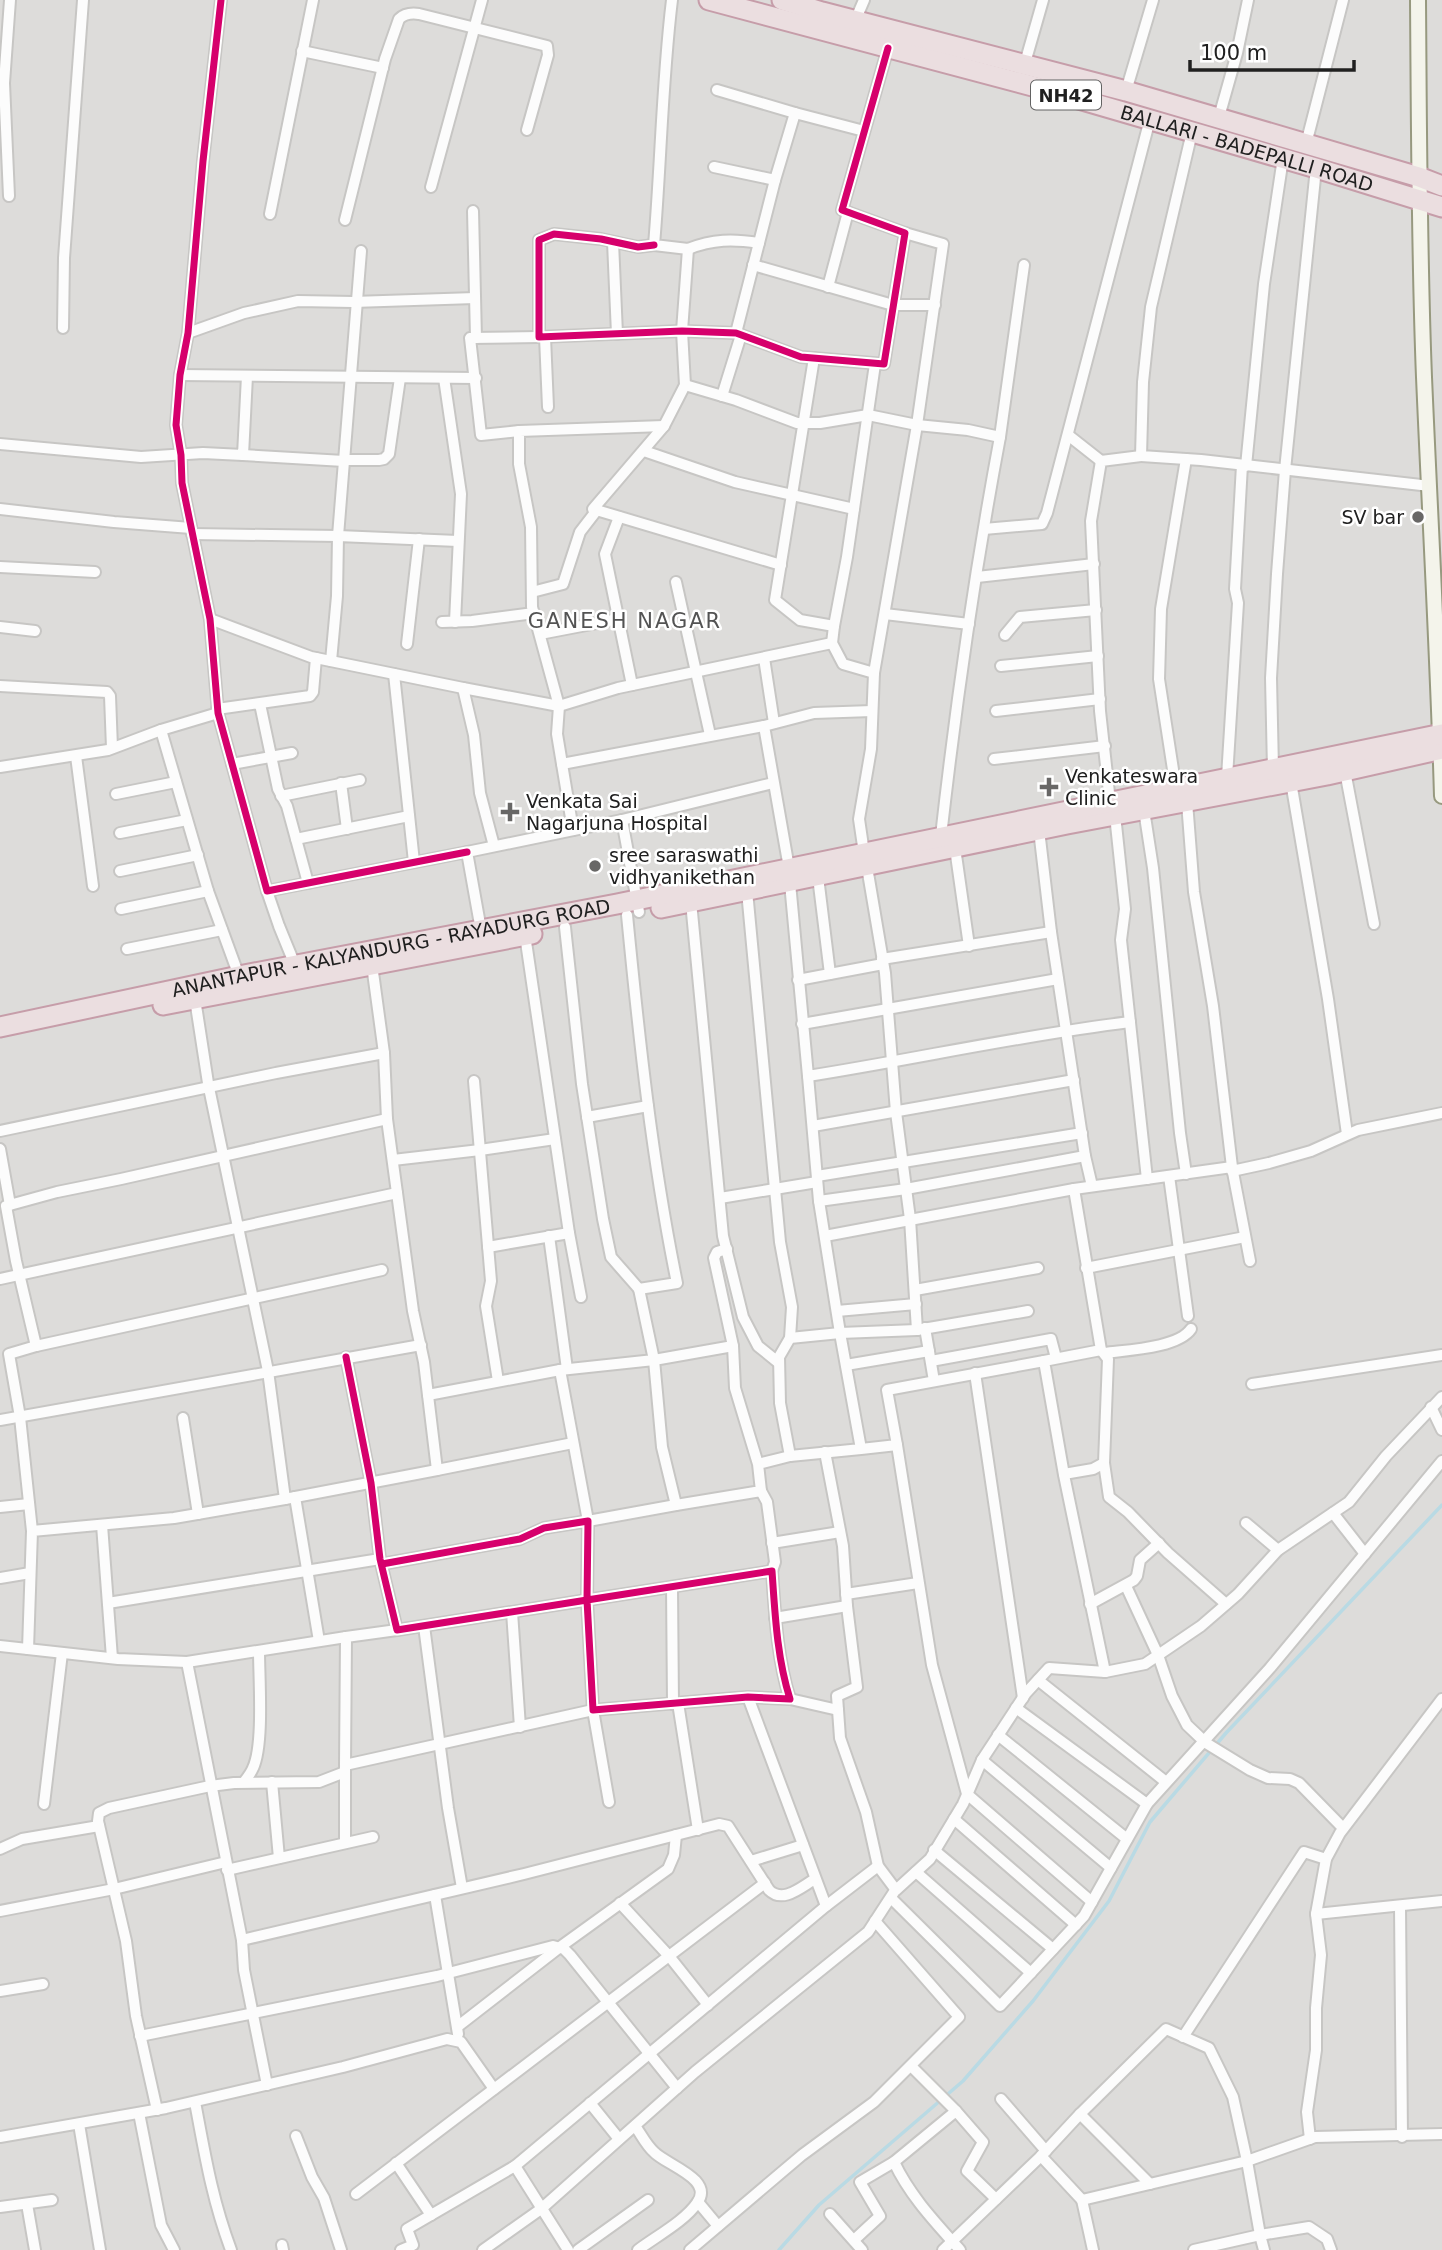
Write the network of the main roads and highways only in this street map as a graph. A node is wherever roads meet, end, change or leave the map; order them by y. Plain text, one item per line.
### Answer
1 (709, 0) edge
2 (782, 0) edge
3 (822, 6) edge
4 (1133, 92) junction
5 (1141, 116) junction
6 (1442, 186) edge
7 (1442, 207) edge
8 (1441, 742) edge
9 (1181, 796) junction
10 (1112, 809) junction
11 (948, 842) junction
12 (866, 860) junction
13 (789, 875) junction
14 (635, 909) junction
15 (298, 972) junction
16 (0, 1027) edge
17 (0, 1039) edge

1 - 5 highway, BALLARI - BADEPALLI ROAD / NH42
2 - 3 highway, BALLARI - BADEPALLI ROAD / NH42
3 - 4 highway, BALLARI - BADEPALLI ROAD / NH42
4 - 5 highway
4 - 6 highway, BALLARI - BADEPALLI ROAD / NH42
5 - 7 highway, BALLARI - BADEPALLI ROAD / NH42
8 - 9 highway, ANANTAPUR - KALYANDURG - RAYADURG ROAD
8 - 9 highway, ANANTAPUR - KALYANDURG - RAYADURG ROAD
9 - 10 highway, ANANTAPUR - KALYANDURG - RAYADURG ROAD
9 - 10 highway, ANANTAPUR - KALYANDURG - RAYADURG ROAD
10 - 11 highway, ANANTAPUR - KALYANDURG - RAYADURG ROAD
10 - 11 highway, ANANTAPUR - KALYANDURG - RAYADURG ROAD
11 - 12 highway, ANANTAPUR - KALYANDURG - RAYADURG ROAD
12 - 13 highway, ANANTAPUR - KALYANDURG - RAYADURG ROAD
12 - 13 highway, ANANTAPUR - KALYANDURG - RAYADURG ROAD
13 - 14 highway, ANANTAPUR - KALYANDURG - RAYADURG ROAD
13 - 14 highway, ANANTAPUR - KALYANDURG - RAYADURG ROAD
14 - 15 highway, ANANTAPUR - KALYANDURG - RAYADURG ROAD
14 - 15 highway, ANANTAPUR - KALYANDURG - RAYADURG ROAD
15 - 16 highway, ANANTAPUR - KALYANDURG - RAYADURG ROAD
15 - 17 highway, ANANTAPUR - KALYANDURG - RAYADURG ROAD

